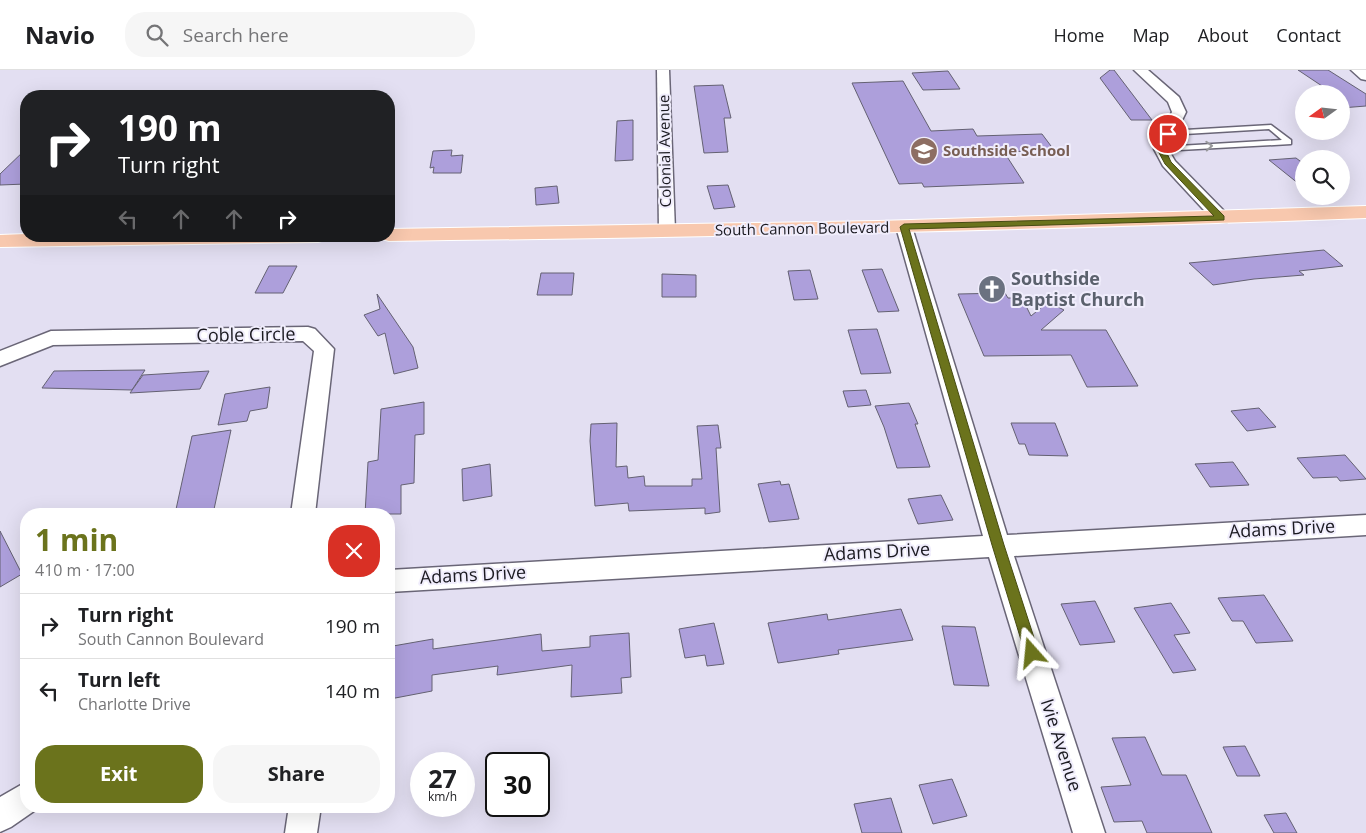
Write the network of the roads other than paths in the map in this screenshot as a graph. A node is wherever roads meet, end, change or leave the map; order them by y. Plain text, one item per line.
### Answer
1 (664, 70) edge
2 (1140, 70) edge
3 (1357, 70) edge
4 (1366, 76) edge
5 (1168, 134) junction
6 (1161, 149) junction
7 (1366, 212) edge
8 (1221, 218) junction
9 (904, 227) junction
10 (667, 231) junction
11 (395, 235) edge
12 (0, 241) edge
13 (20, 241) edge
14 (0, 359) edge
15 (304, 508) edge
16 (1366, 525) edge
17 (998, 545) junction
18 (395, 581) edge
19 (20, 802) edge
20 (304, 813) edge
21 (0, 816) edge
22 (302, 833) edge
23 (1089, 833) edge

1 - 10 street, Colonial Avenue
2 - 5 street
3 - 4 street
5 - 6 street
6 -> 5 lane
6 - 8 street
7 - 8 highway, South Cannon Boulevard
8 - 9 highway, South Cannon Boulevard
9 - 10 highway, South Cannon Boulevard
9 - 17 street, Ivie Avenue
10 - 11 highway, South Cannon Boulevard
12 - 13 highway
14 - 15 street, Coble Circle
16 - 17 street, Adams Drive
17 - 18 street, Adams Drive
17 - 23 street, Ivie Avenue
19 - 21 street
20 - 22 street

